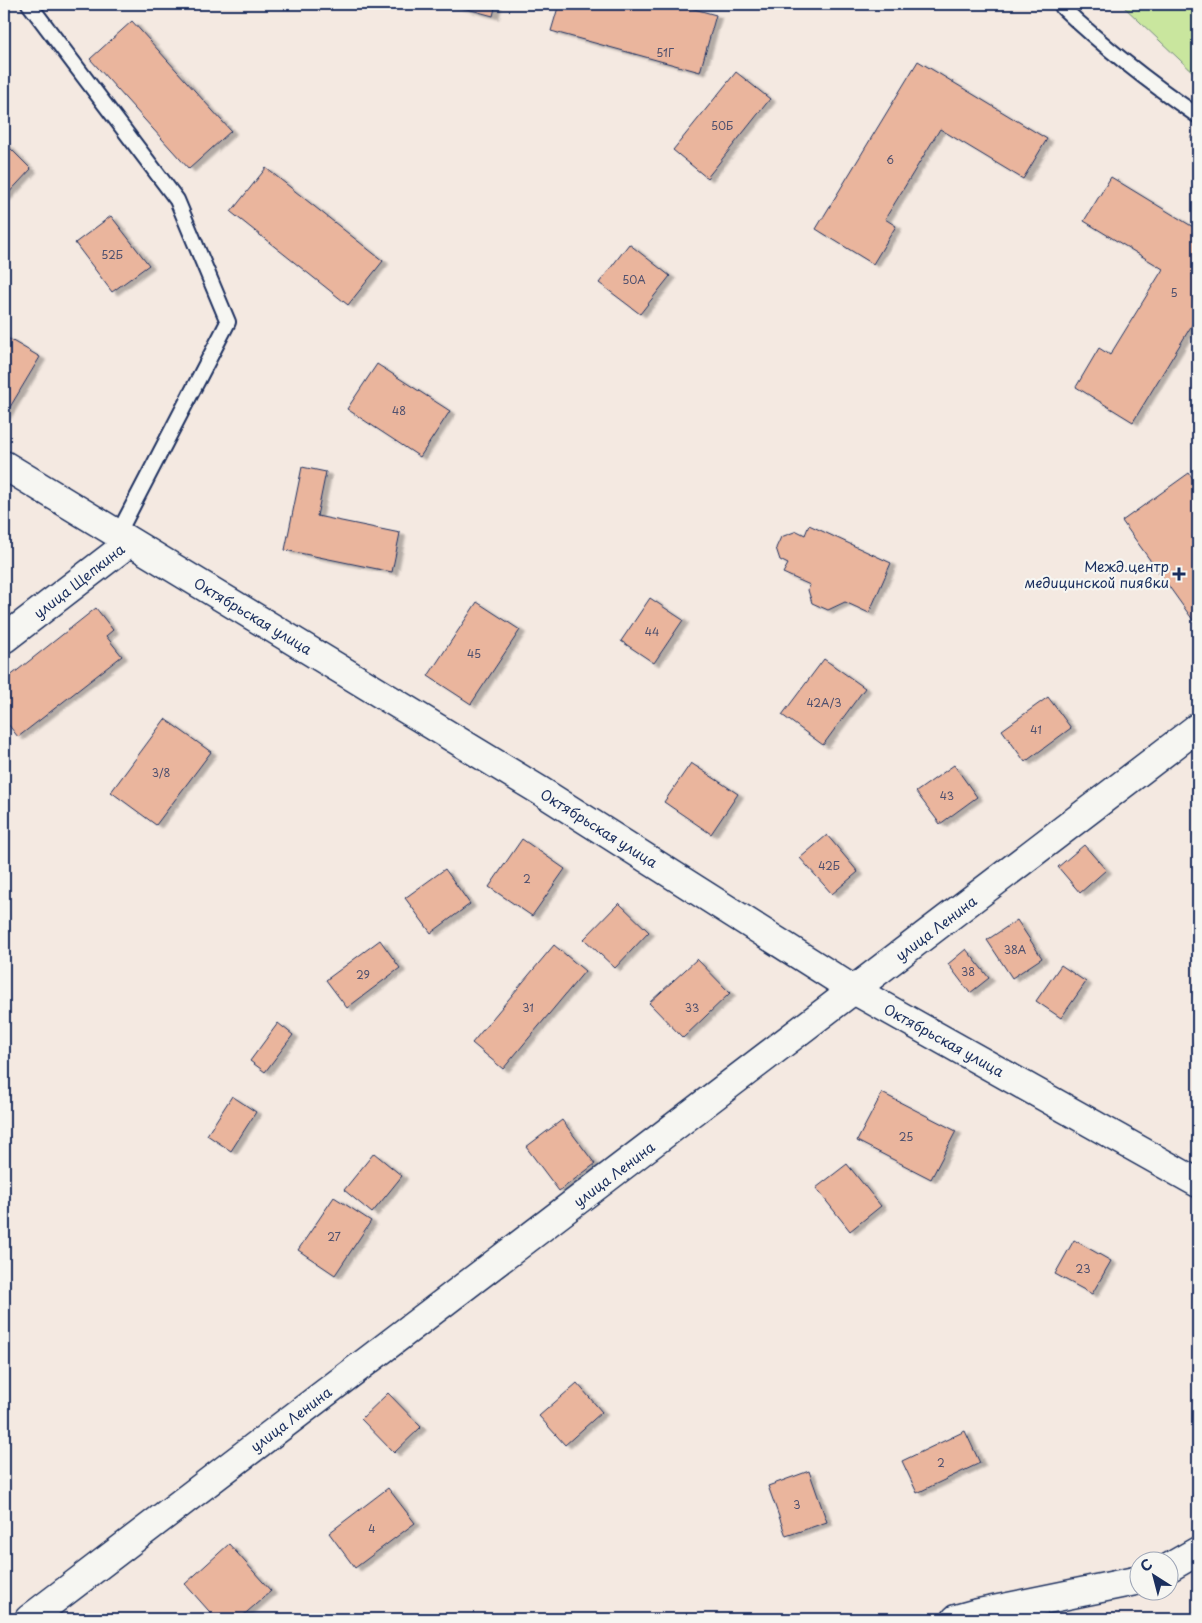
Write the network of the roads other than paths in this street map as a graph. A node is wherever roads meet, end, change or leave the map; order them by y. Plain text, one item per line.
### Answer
1 (29, 4) edge
2 (1061, 4) edge
3 (1198, 116) edge
4 (4, 465) edge
5 (124, 538) junction
6 (4, 639) edge
7 (1198, 728) edge
8 (854, 990) junction
9 (1198, 1183) edge
10 (1198, 1551) edge
11 (1180, 1561) edge
12 (1130, 1582) edge
13 (29, 1619) edge
14 (956, 1619) edge

1 - 5 lane
2 - 3 lane
4 - 5 street, Октябрьская улица
5 - 6 street, улица Щепкина
5 - 8 street, Октябрьская улица
7 - 8 street, улица Ленина
8 - 9 street, Октябрьская улица
8 - 13 street, улица Ленина
10 - 11 street
12 - 14 street

